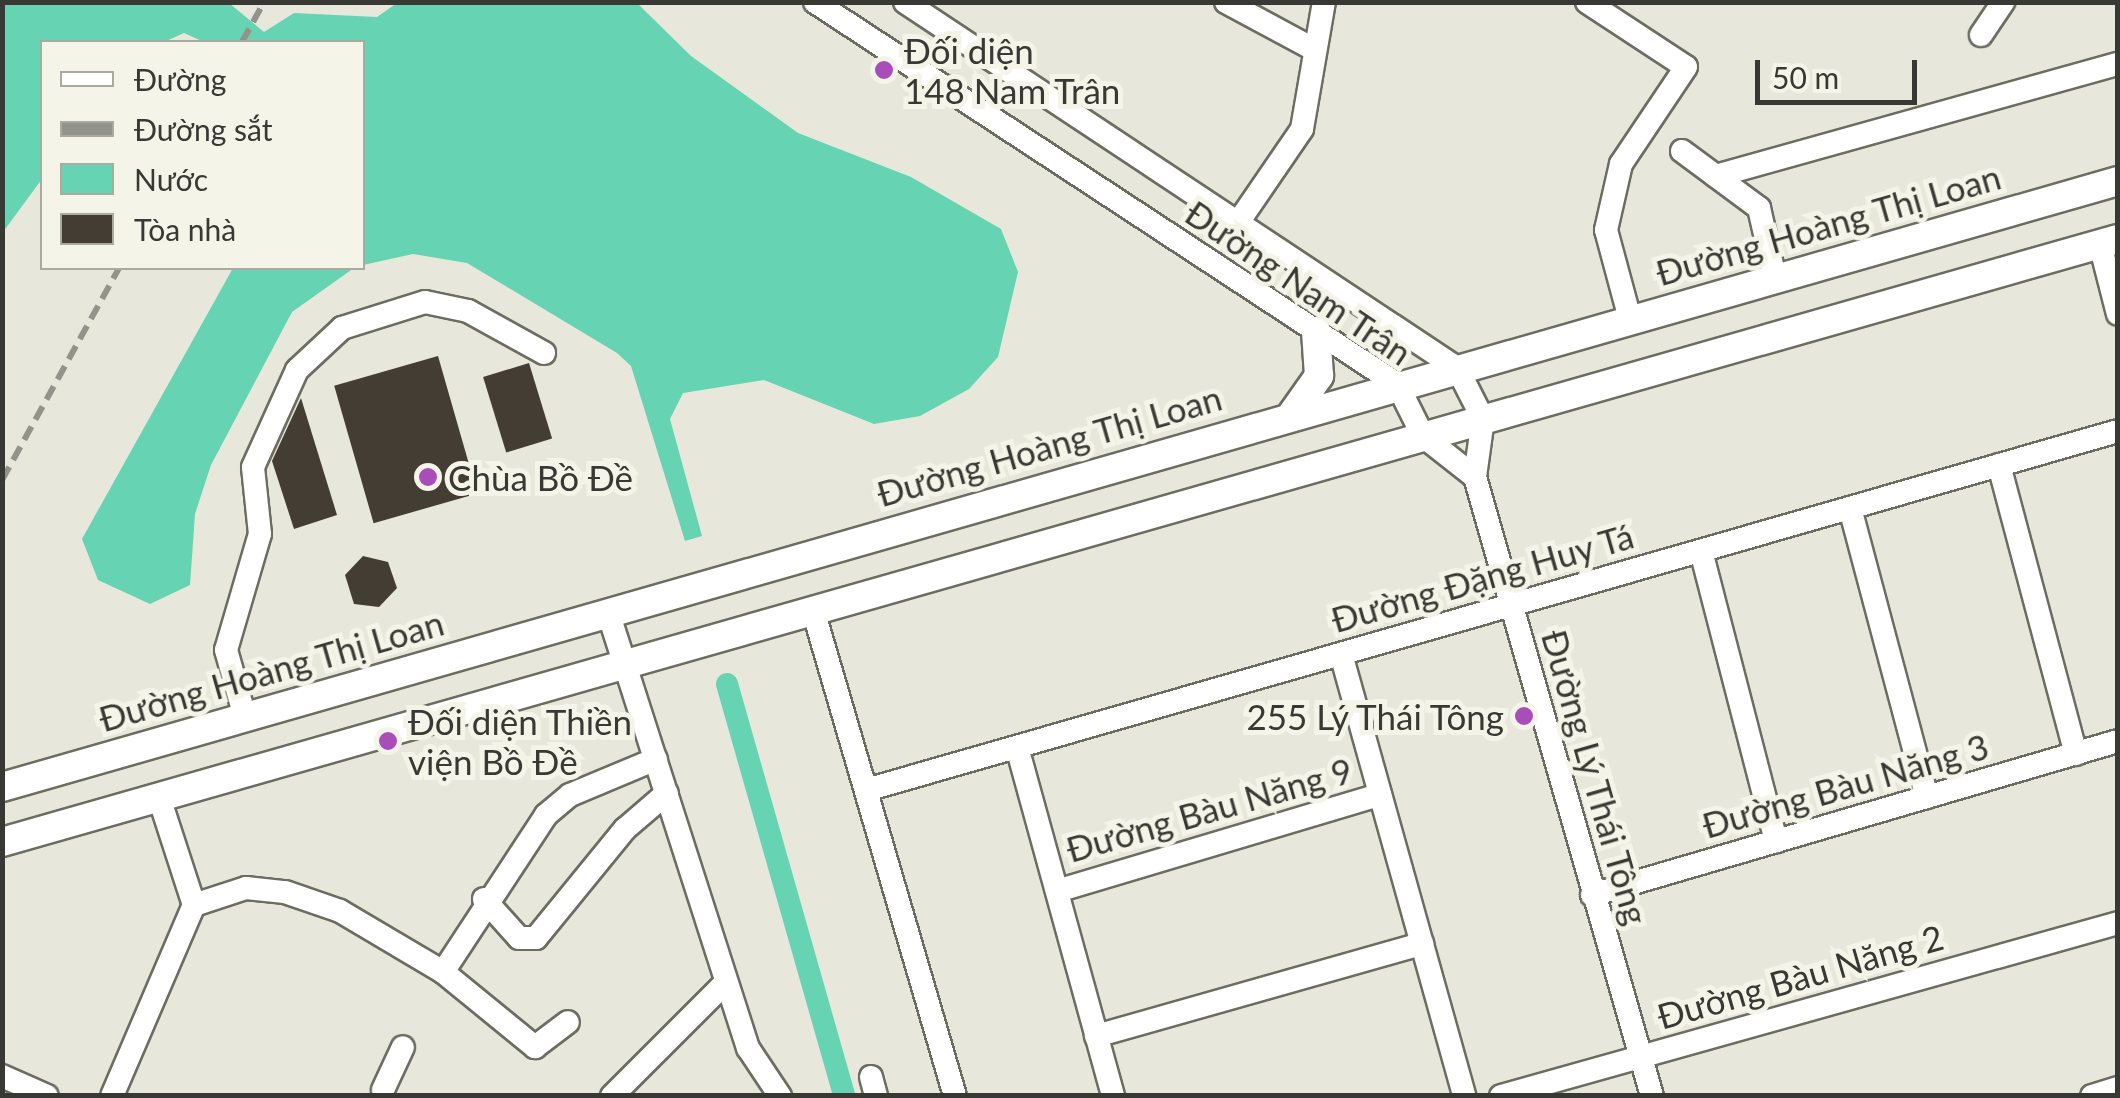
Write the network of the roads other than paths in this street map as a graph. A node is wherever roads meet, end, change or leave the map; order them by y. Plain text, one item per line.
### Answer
1 (815, 2) edge
2 (905, 2) edge
3 (1226, 2) edge
4 (1324, 2) edge
5 (1587, 2) edge
6 (2003, 2) edge
7 (1981, 35) dead end
8 (1315, 50) junction
9 (2118, 64) edge
10 (1682, 151) dead end
11 (1716, 176) junction
12 (2118, 181) edge
13 (1237, 224) junction
14 (2109, 241) edge
15 (1775, 278) junction
16 (2118, 314) edge
17 (1630, 319) junction
18 (1316, 331) junction
19 (544, 353) dead end
20 (1457, 368) junction
21 (1396, 384) junction
22 (1292, 414) junction
23 (1483, 419) junction
24 (2118, 431) edge
25 (1423, 436) junction
26 (1999, 465) junction
27 (1475, 477) junction
28 (1850, 508) junction
29 (1700, 551) junction
30 (1511, 605) junction
31 (814, 610) junction
32 (608, 612) junction
33 (1341, 654) junction
34 (625, 664) junction
35 (245, 717) junction
36 (2118, 741) edge
37 (1017, 747) junction
38 (2076, 754) junction
39 (656, 759) junction
40 (2, 787) edge
41 (866, 790) junction
42 (667, 793) junction
43 (1380, 795) junction
44 (159, 797) junction
45 (1927, 797) junction
46 (1776, 841) junction
47 (2, 842) edge
48 (1057, 891) junction
49 (1592, 895) junction
50 (484, 899) junction
51 (194, 905) junction
52 (2118, 923) edge
53 (1422, 944) junction
54 (443, 972) junction
55 (726, 982) junction
56 (568, 1022) dead end
57 (1096, 1036) junction
58 (403, 1047) dead end
59 (1641, 1056) junction
60 (2, 1076) edge
61 (2118, 1088) edge
62 (386, 1094) edge
63 (48, 1096) edge
64 (112, 1096) edge
65 (612, 1096) edge
66 (780, 1096) edge
67 (956, 1096) edge
68 (1113, 1096) edge
69 (1464, 1096) edge
70 (1500, 1096) edge
71 (1652, 1096) edge
72 (2092, 1096) edge

1 - 18 street, Đường Nam Trân
2 - 13 street, Đường Nam Trân
3 - 8 street
4 - 8 street
5 - 17 street
6 - 7 street
8 - 13 street
9 - 11 street
10 - 11 street
11 - 15 street
12 - 15 main road, Đường Hoàng Thị Loan
13 - 20 street, Đường Nam Trân
14 - 16 street
14 - 23 main road
15 - 17 main road, Đường Hoàng Thị Loan
17 - 20 main road, Đường Hoàng Thị Loan
18 - 21 street, Đường Nam Trân
18 - 22 main road
19 - 35 street
20 - 21 main road, Đường Hoàng Thị Loan
20 - 23 street, Đường Nam Trân
21 - 22 main road, Đường Hoàng Thị Loan
21 - 25 street, Đường Nam Trân
22 - 32 main road, Đường Hoàng Thị Loan
23 - 25 main road
23 - 27 street
24 - 26 street, Đường Đặng Huy Tá
25 - 27 street, Đường Nam Trân
25 - 31 main road
26 - 28 street, Đường Đặng Huy Tá
26 - 38 street
27 - 30 street, Đường Lý Thái Tông
28 - 29 street, Đường Đặng Huy Tá
28 - 45 street
29 - 30 street, Đường Đặng Huy Tá
29 - 46 street
30 - 33 street, Đường Đặng Huy Tá
30 - 49 street, Đường Lý Thái Tông
31 - 34 main road
31 - 41 street
32 - 34 street
32 - 35 main road, Đường Hoàng Thị Loan
33 - 37 street, Đường Đặng Huy Tá
33 - 43 street
34 - 39 street
34 - 44 main road
35 - 40 main road, Đường Hoàng Thị Loan
36 - 38 street, Đường Bàu Năng 3
37 - 41 street, Đường Đặng Huy Tá
37 - 48 street
38 - 45 street, Đường Bàu Năng 3
39 - 42 street
39 - 50 street
41 - 67 street
42 - 50 street
42 - 55 street
43 - 48 street, Đường Bàu Năng 9
43 - 53 street
44 - 47 main road
44 - 51 street
45 - 46 street, Đường Bàu Năng 3
46 - 49 street, Đường Bàu Năng 3
48 - 57 street
49 - 59 street, Đường Lý Thái Tông
50 - 54 street
51 - 54 street
51 - 64 street
52 - 59 street, Đường Bàu Năng 2
53 - 57 street
53 - 69 street
54 - 56 street
55 - 65 street
55 - 66 street
57 - 68 street
58 - 62 street
59 - 70 street, Đường Bàu Năng 2
59 - 71 street, Đường Lý Thái Tông
60 - 63 street
61 - 72 street

